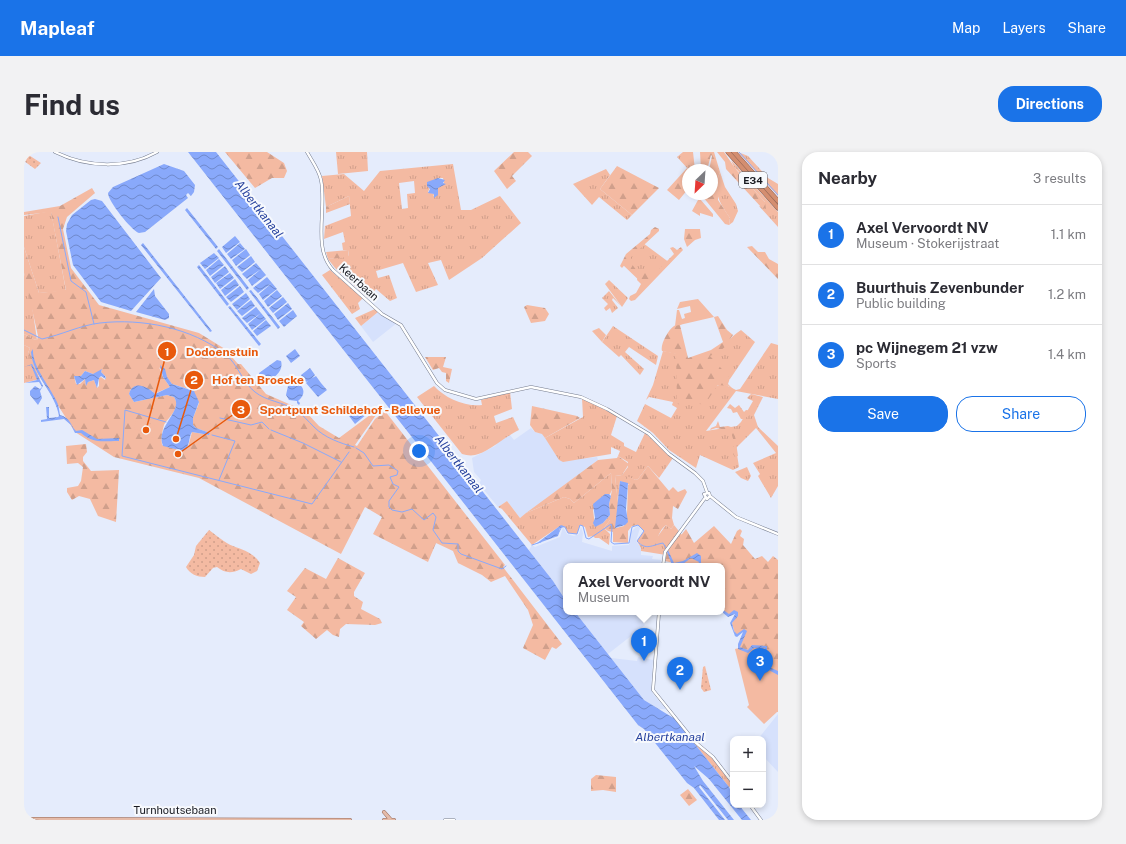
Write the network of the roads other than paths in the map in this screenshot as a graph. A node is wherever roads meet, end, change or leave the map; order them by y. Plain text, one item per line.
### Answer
1 (56, 152) edge
2 (158, 152) edge
3 (307, 152) edge
4 (728, 152) edge
5 (734, 152) edge
6 (778, 201) edge
7 (778, 208) edge
8 (706, 492) junction
9 (710, 497) junction
10 (705, 498) junction
11 (778, 534) edge
12 (663, 563) edge
13 (659, 615) edge
14 (730, 779) edge
15 (752, 808) edge
16 (384, 812) dead end
17 (24, 819) edge
18 (293, 820) edge
19 (300, 820) edge
20 (350, 820) edge
21 (384, 820) edge
22 (391, 820) edge
23 (394, 820) edge
24 (445, 820) edge
25 (454, 820) edge
26 (761, 820) edge

1 - 2 street
3 - 8 street, Keerbaan
4 - 7 highway, E34
5 - 6 highway, E34
8 - 9 street
8 - 10 street
9 - 10 street
9 - 11 street
10 - 12 street
13 - 14 street
15 - 26 street
16 - 22 main road
17 - 18 main road, Turnhoutsebaan
18 - 19 main road, Turnhoutsebaan
19 - 20 main road, Turnhoutsebaan
21 - 22 main road
22 - 23 main road
24 - 25 street

